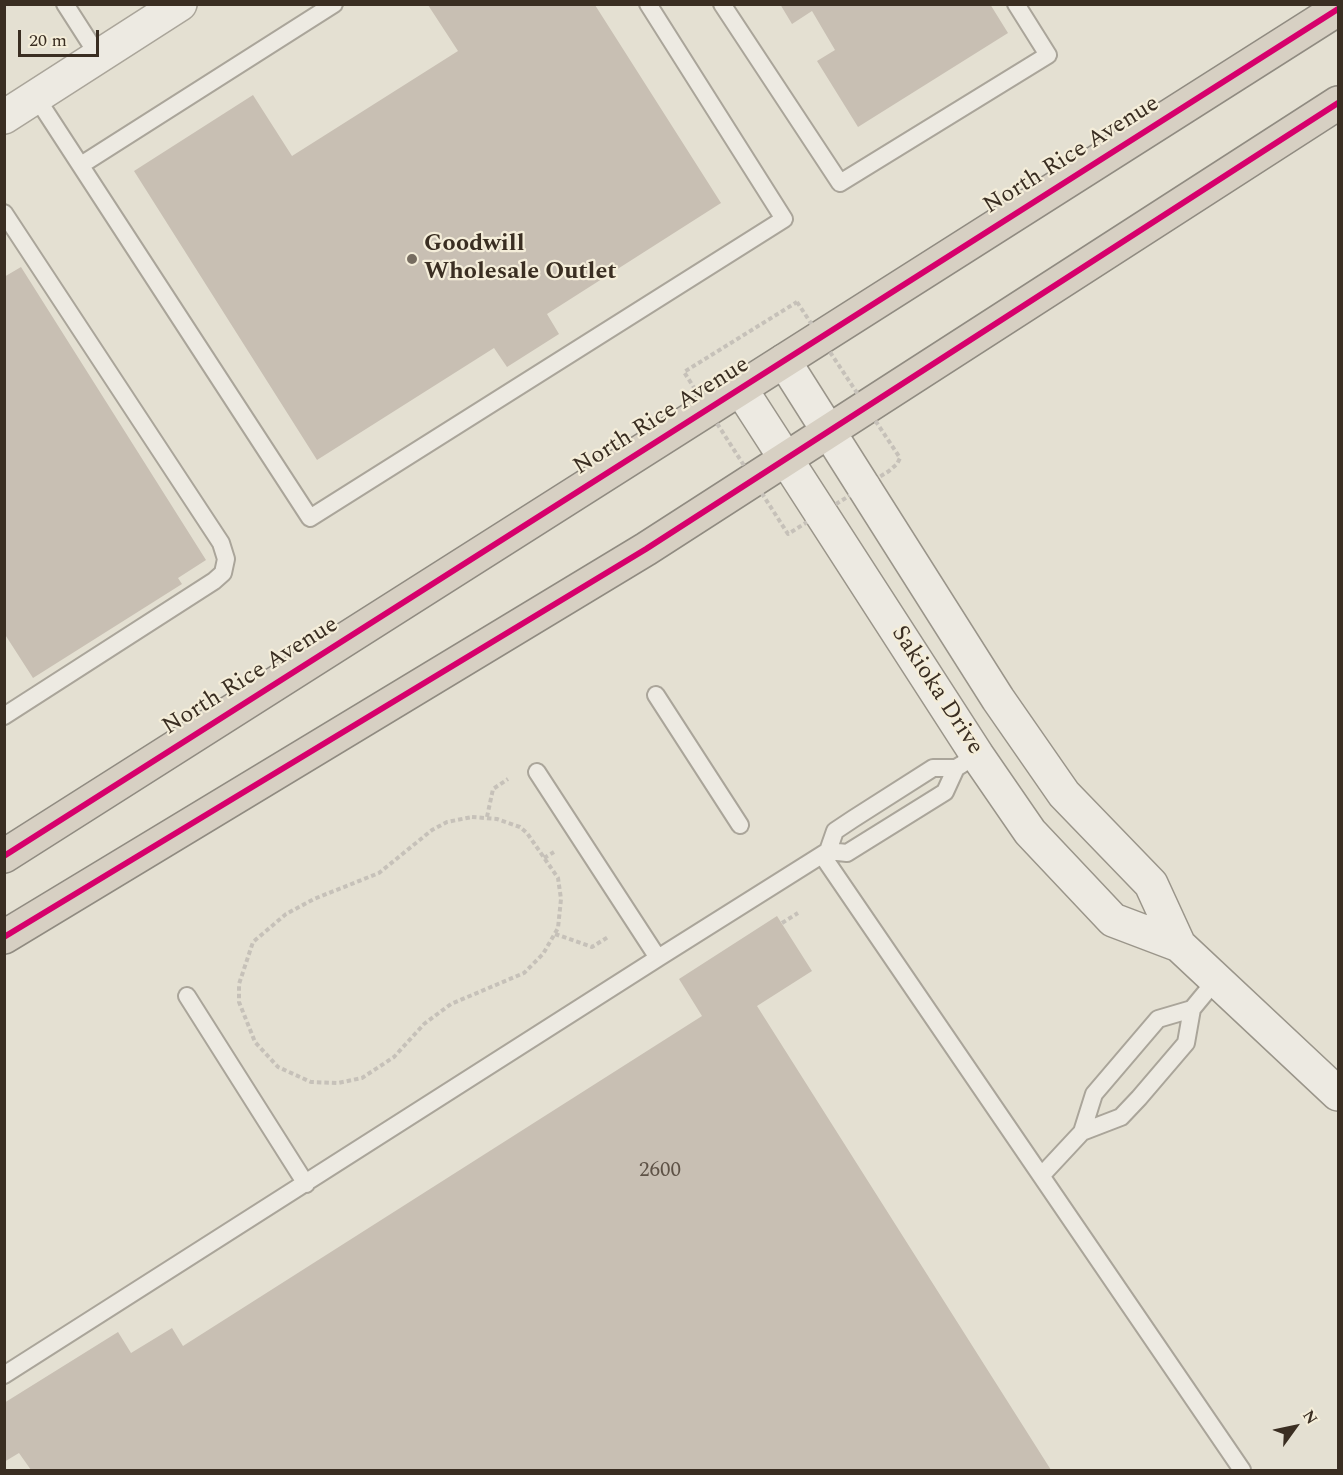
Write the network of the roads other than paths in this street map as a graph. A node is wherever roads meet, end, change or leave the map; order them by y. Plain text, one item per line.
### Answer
1 (65, 4) edge
2 (180, 4) edge
3 (334, 4) edge
4 (648, 4) edge
5 (722, 4) edge
6 (1016, 4) edge
7 (1338, 9) edge
8 (99, 57) junction
9 (36, 97) junction
10 (1338, 103) edge
11 (4, 117) edge
12 (81, 165) junction
13 (4, 213) edge
14 (784, 360) junction
15 (740, 388) junction
16 (829, 431) junction
17 (785, 460) junction
18 (656, 695) dead end
19 (4, 716) edge
20 (967, 762) junction
21 (537, 772) dead end
22 (740, 825) dead end
23 (825, 853) junction
24 (4, 856) edge
25 (4, 937) edge
26 (1179, 945) junction
27 (658, 958) junction
28 (1216, 980) junction
29 (187, 996) dead end
30 (1192, 1010) junction
31 (1338, 1094) edge
32 (1082, 1132) junction
33 (1041, 1176) junction
34 (306, 1184) junction
35 (4, 1375) edge
36 (1242, 1470) edge

1 - 8 lane
2 - 8 street
3 - 12 lane
4 - 12 lane
5 - 6 lane
7 - 14 highway, North Rice Avenue
8 - 9 street
9 - 11 street
9 - 12 lane
10 - 16 highway
13 - 19 lane
14 - 15 highway, North Rice Avenue
14 - 16 street, Sakioka Drive
15 - 17 street, Sakioka Drive
15 - 24 highway, North Rice Avenue
16 - 17 highway
16 - 26 street, Sakioka Drive
17 - 20 street, Sakioka Drive
17 - 25 highway
18 - 22 lane
20 - 23 lane
20 - 23 lane
20 - 26 street, Sakioka Drive
21 - 27 lane
23 - 27 lane
23 - 33 lane
26 - 28 street, Sakioka Drive
27 - 34 lane
28 - 30 lane
28 - 31 street, Sakioka Drive
29 - 34 lane
30 - 32 lane
30 - 32 lane
32 - 33 lane
33 - 36 lane
34 - 35 lane

